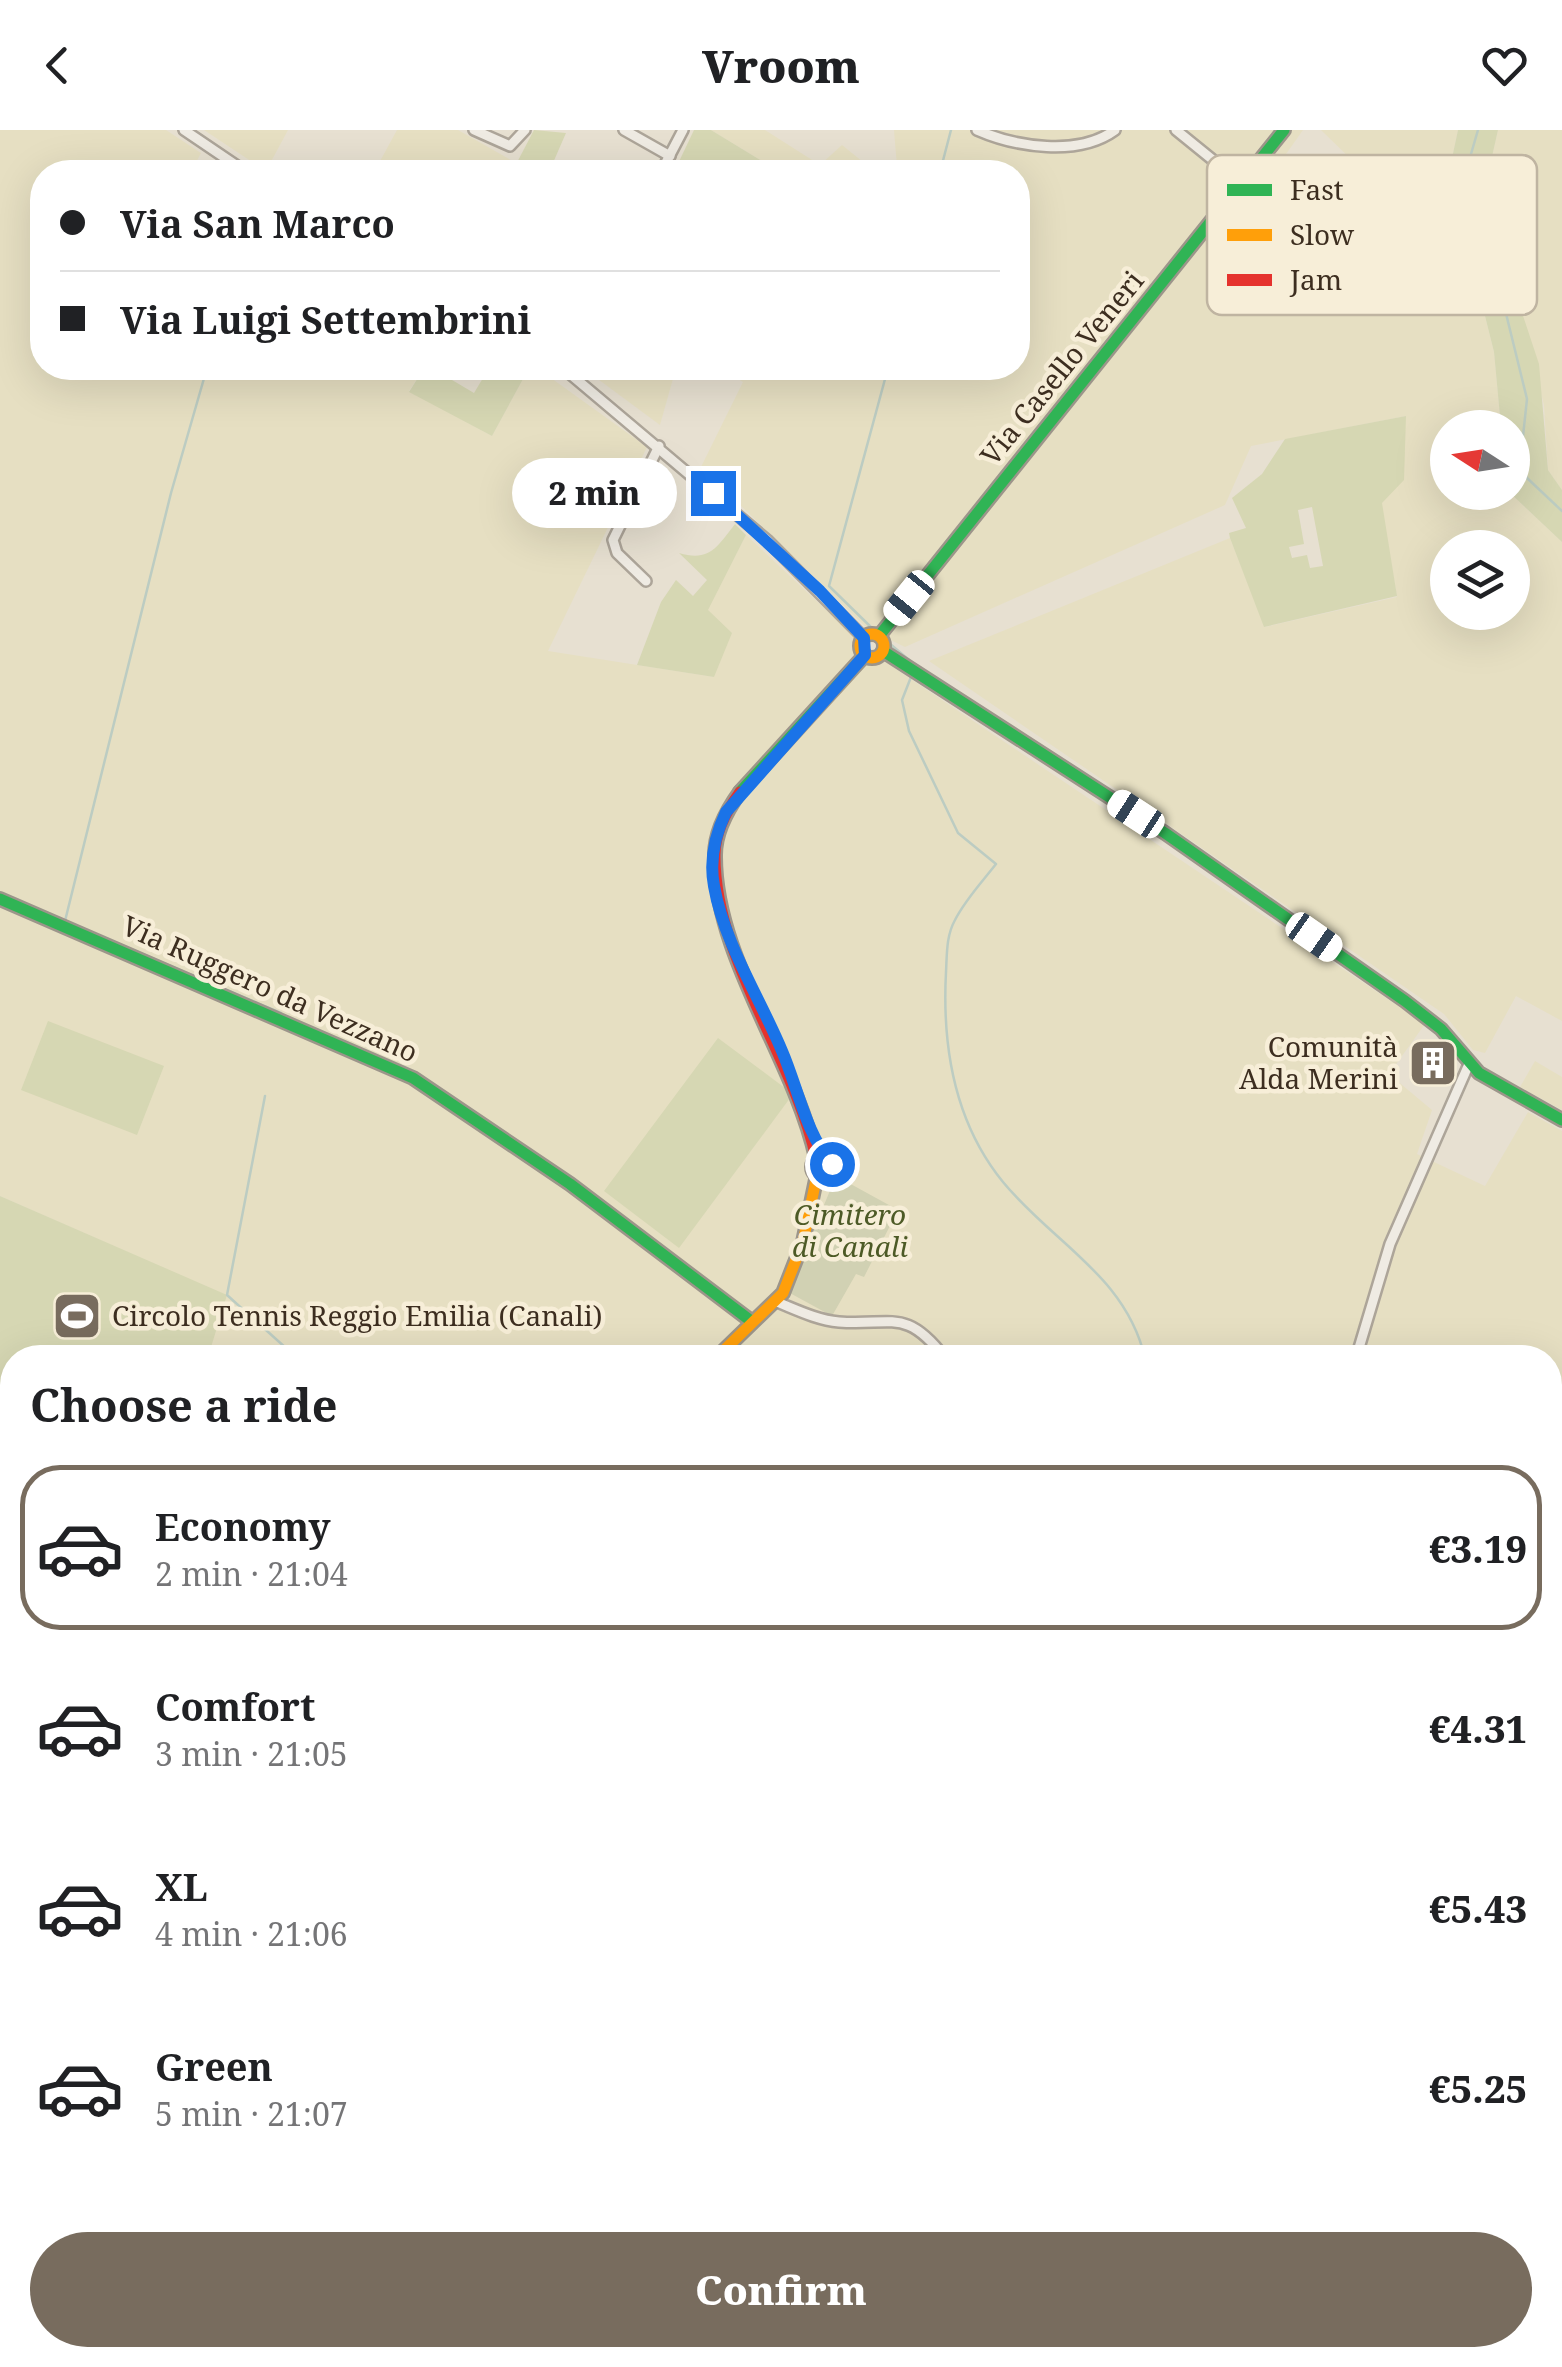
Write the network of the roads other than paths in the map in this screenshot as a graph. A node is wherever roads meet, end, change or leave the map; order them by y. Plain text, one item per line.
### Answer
1 (184, 130) edge
2 (474, 130) edge
3 (525, 130) edge
4 (624, 130) edge
5 (683, 130) edge
6 (976, 130) edge
7 (1115, 130) edge
8 (1176, 130) edge
9 (1284, 130) edge
10 (1207, 155) edge
11 (1263, 155) edge
12 (670, 156) junction
13 (228, 160) edge
14 (668, 160) edge
15 (1207, 223) edge
16 (577, 380) edge
17 (659, 446) junction
18 (646, 580) dead end
19 (880, 634) junction
20 (864, 638) junction
21 (883, 652) junction
22 (865, 655) junction
23 (0, 899) edge
24 (1469, 1064) junction
25 (1562, 1120) edge
26 (777, 1302) junction
27 (751, 1320) junction
28 (728, 1345) edge
29 (933, 1345) edge
30 (1360, 1345) edge

1 - 13 street
2 - 3 street
4 - 12 street
5 - 12 street
6 - 7 street
8 - 10 street
9 - 11 street, Via Casello Veneri
12 - 14 street
15 - 19 street, Via Casello Veneri
16 - 17 street
17 - 18 street
17 - 20 street
19 - 20 street
19 - 21 street
20 - 22 street
21 - 22 street
21 - 24 street
22 - 26 street
23 - 27 street, Via Ruggero da Vezzano
24 - 25 street
24 - 30 street
26 - 27 street
26 - 29 street
27 - 28 street

